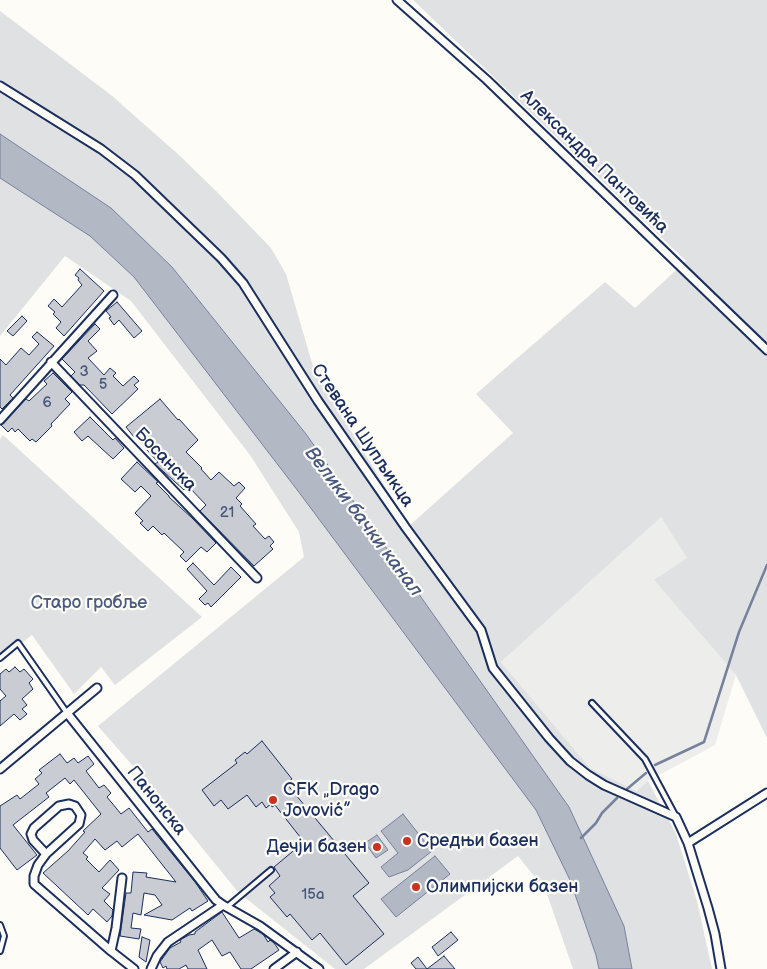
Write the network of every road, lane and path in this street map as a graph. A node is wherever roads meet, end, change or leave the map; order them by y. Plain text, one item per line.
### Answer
1 (398, 0) edge
2 (0, 86) edge
3 (113, 295) dead end
4 (767, 350) edge
5 (51, 362) junction
6 (0, 420) edge
7 (257, 578) dead end
8 (0, 658) edge
9 (97, 688) dead end
10 (592, 703) dead end
11 (67, 713) junction
12 (0, 769) edge
13 (767, 793) edge
14 (676, 817) junction
15 (688, 843) junction
16 (46, 854) junction
17 (271, 870) dead end
18 (122, 878) dead end
19 (225, 906) junction
20 (0, 925) edge
21 (0, 951) edge
22 (111, 951) junction
23 (297, 952) junction
24 (134, 969) edge
25 (151, 969) edge
26 (274, 969) edge
27 (319, 969) edge
28 (721, 969) edge

1 - 4 street, Александра Пантовића
2 - 14 street, Стевана Шупљикца
3 - 5 street
5 - 6 street
5 - 7 street, Босанска
8 - 11 lane
9 - 11 street
10 - 14 lane
11 - 12 street
11 - 19 street, Панонска
13 - 15 street
14 - 15 street
15 - 28 street
16 - 16 street
16 - 22 street
17 - 19 lane
18 - 22 street
19 - 23 street, Панонска
19 - 25 street
20 - 21 lane
22 - 24 street
23 - 26 street
23 - 27 street, Панонска

